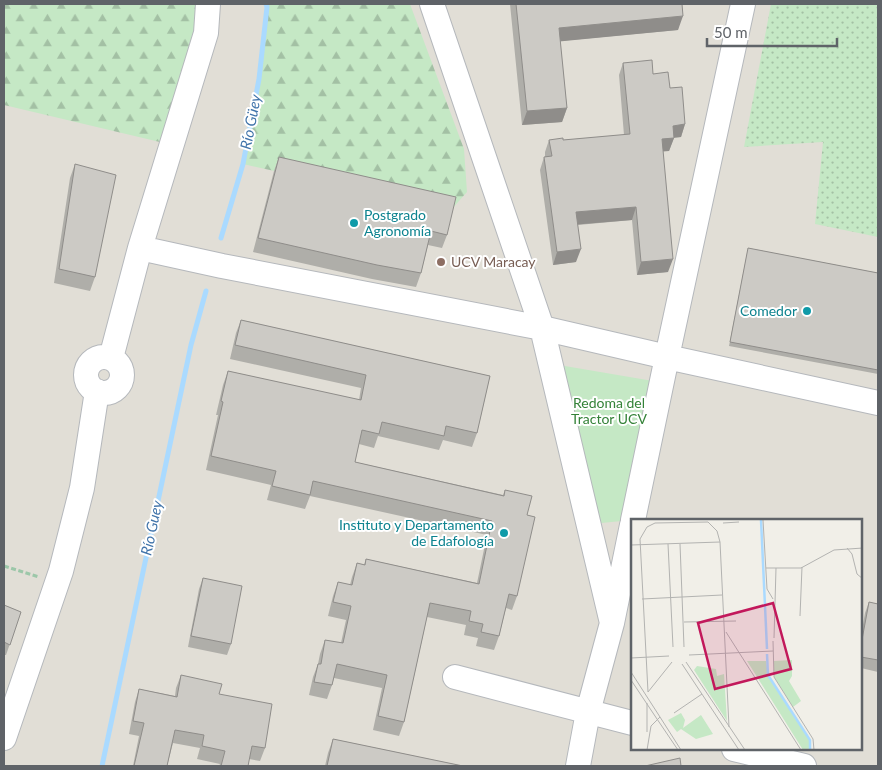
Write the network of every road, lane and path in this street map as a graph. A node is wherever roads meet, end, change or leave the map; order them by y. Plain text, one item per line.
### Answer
1 (208, 4) edge
2 (432, 4) edge
3 (743, 4) edge
4 (140, 248) junction
5 (542, 328) junction
6 (667, 357) junction
7 (878, 403) edge
8 (633, 519) edge
9 (631, 530) edge
10 (4, 566) edge
11 (58, 584) junction
12 (612, 623) junction
13 (455, 677) dead end
14 (588, 712) junction
15 (631, 723) edge
16 (4, 738) edge
17 (738, 750) edge
18 (578, 766) edge
19 (804, 766) edge

1 - 4 lane
2 - 5 lane
3 - 6 lane
4 - 5 lane
4 - 11 lane
5 - 6 lane
5 - 12 lane
6 - 7 lane
6 - 8 lane
9 - 12 lane
10 - 11 path
11 - 16 lane
12 - 14 lane
13 - 14 lane
14 - 15 lane
14 - 18 lane
17 - 19 lane

